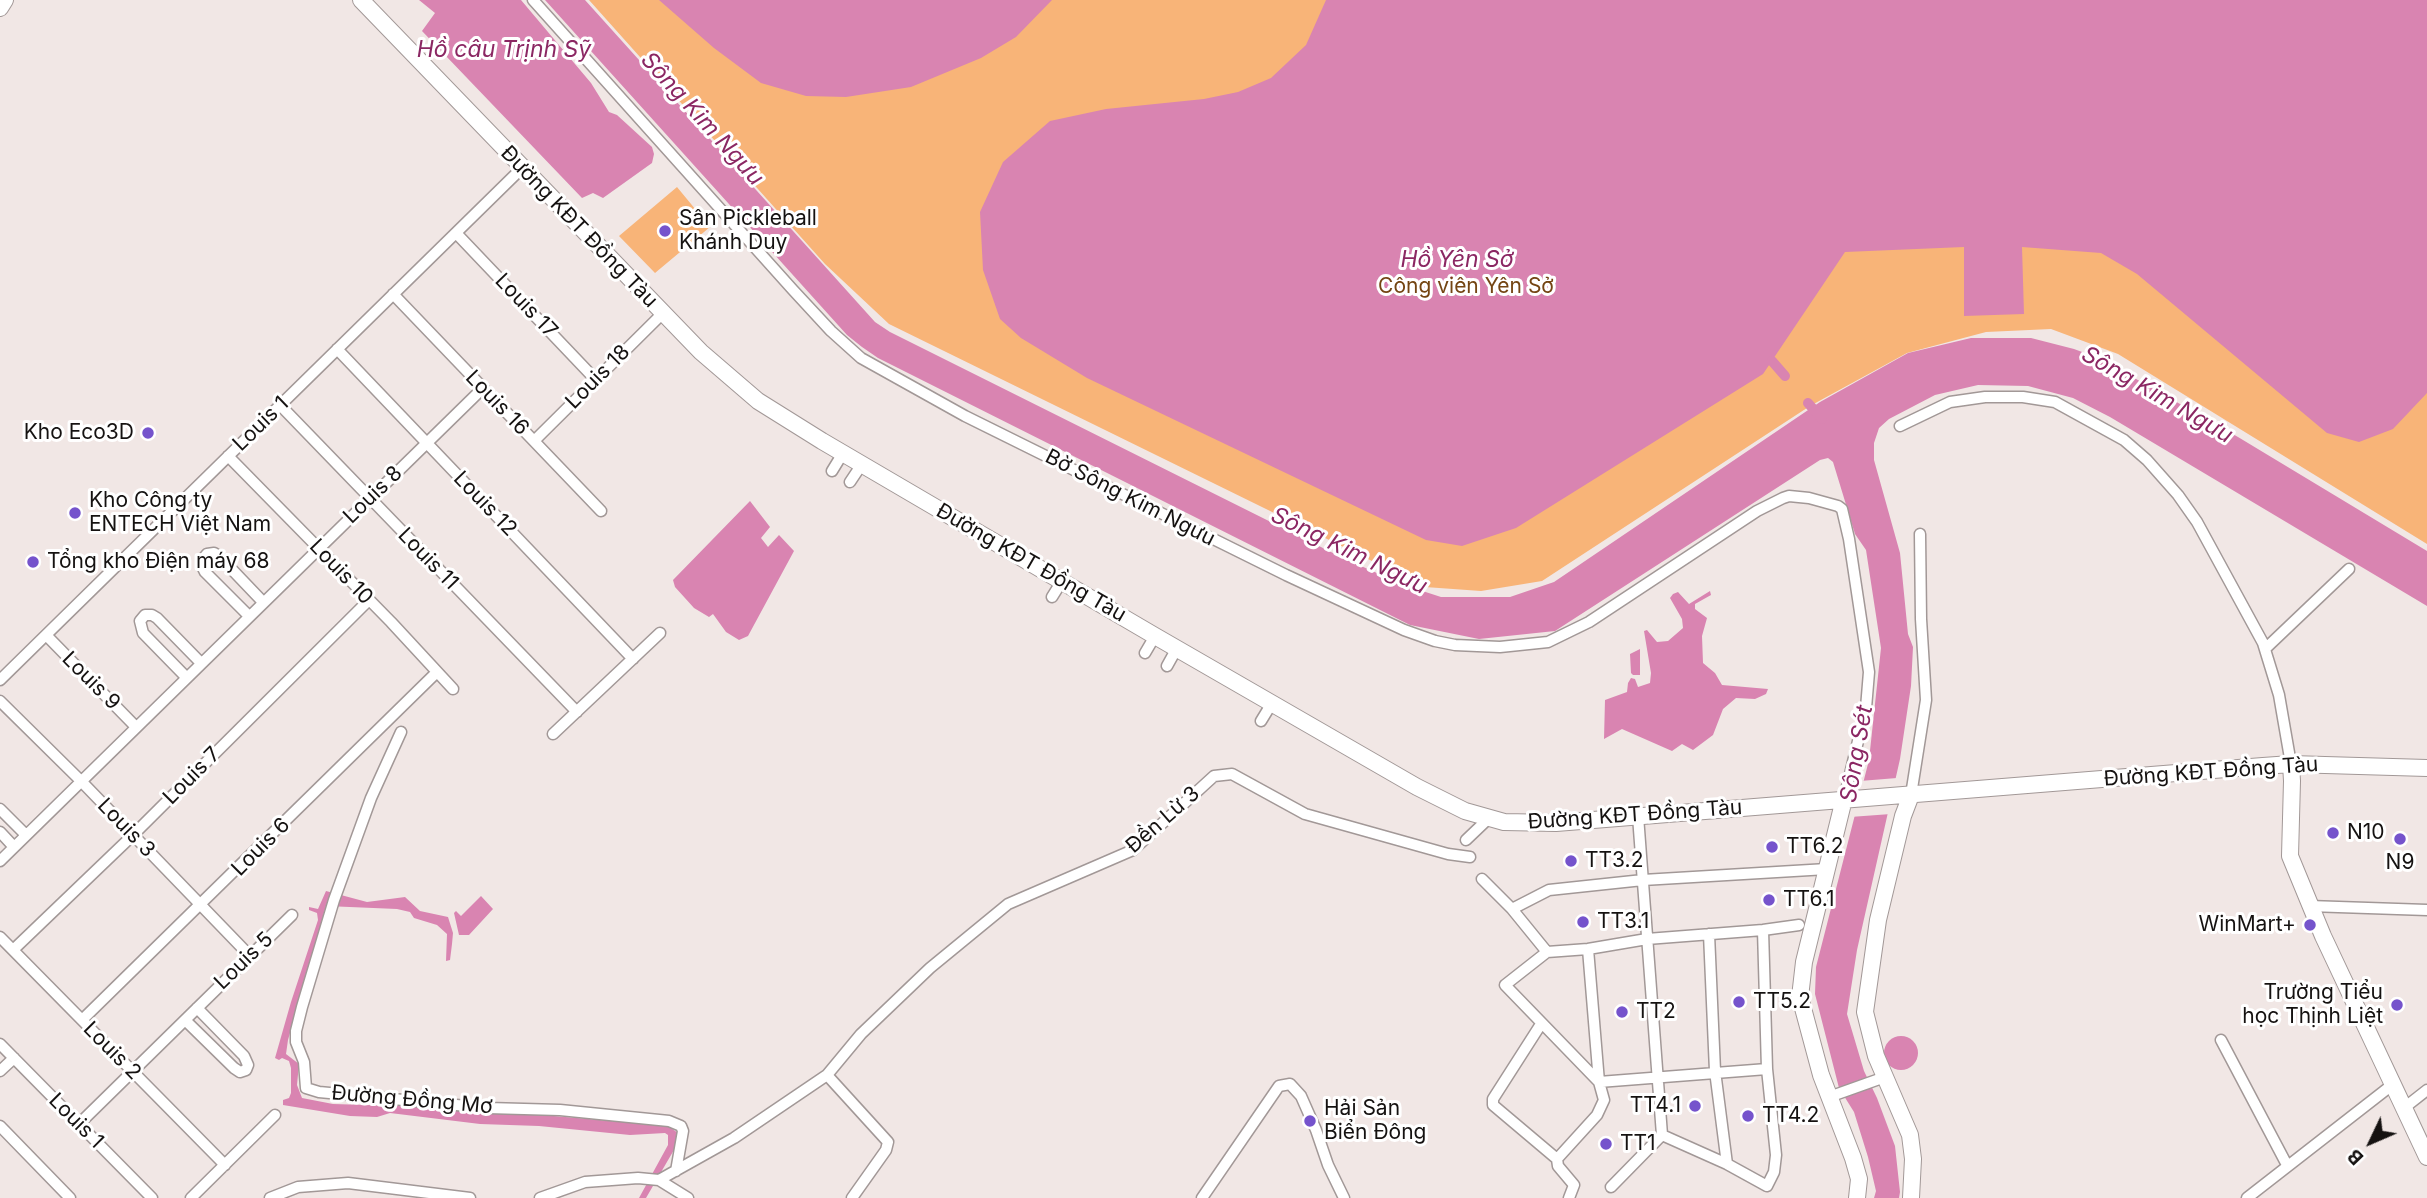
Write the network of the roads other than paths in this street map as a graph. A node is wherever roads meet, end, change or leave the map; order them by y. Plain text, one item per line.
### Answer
1 (5, 0) edge
2 (361, 0) edge
3 (533, 0) edge
4 (0, 8) edge
5 (522, 168) junction
6 (456, 233) junction
7 (393, 294) junction
8 (663, 313) junction
9 (337, 349) junction
10 (595, 379) junction
11 (483, 388) junction
12 (280, 405) junction
13 (1900, 426) dead end
14 (534, 440) junction
15 (427, 443) junction
16 (843, 453) junction
17 (228, 456) junction
18 (862, 464) junction
19 (832, 471) dead end
20 (850, 482) dead end
21 (370, 498) junction
22 (601, 512) dead end
23 (1920, 534) dead end
24 (318, 548) junction
25 (2349, 569) dead end
26 (1062, 581) junction
27 (1052, 597) dead end
28 (369, 600) junction
29 (263, 602) junction
30 (248, 616) junction
31 (660, 633) dead end
32 (46, 635) junction
33 (1155, 636) junction
34 (1177, 648) junction
35 (2265, 649) junction
36 (1146, 653) dead end
37 (633, 659) junction
38 (201, 663) junction
39 (1167, 666) dead end
40 (437, 672) junction
41 (186, 677) junction
42 (0, 680) edge
43 (453, 689) dead end
44 (0, 701) edge
45 (1272, 703) junction
46 (577, 712) junction
47 (1261, 721) dead end
48 (136, 727) junction
49 (401, 732) dead end
50 (553, 734) dead end
51 (2291, 764) junction
52 (2427, 768) edge
53 (80, 781) junction
54 (1904, 795) junction
55 (1848, 799) junction
56 (0, 809) edge
57 (1638, 816) junction
58 (1488, 819) junction
59 (0, 832) edge
60 (26, 835) junction
61 (132, 835) junction
62 (1466, 840) dead end
63 (14, 846) junction
64 (1470, 857) dead end
65 (0, 861) edge
66 (1827, 869) junction
67 (1482, 879) dead end
68 (1643, 880) junction
69 (201, 906) junction
70 (2309, 906) junction
71 (1512, 909) junction
72 (2427, 910) edge
73 (292, 915) dead end
74 (1799, 925) dead end
75 (1763, 930) junction
76 (1709, 934) junction
77 (0, 937) edge
78 (1647, 939) junction
79 (1588, 949) junction
80 (13, 950) junction
81 (1547, 952) junction
82 (250, 956) junction
83 (197, 1008) junction
84 (82, 1020) junction
85 (185, 1020) junction
86 (1541, 1024) junction
87 (2221, 1040) dead end
88 (0, 1044) edge
89 (14, 1058) junction
90 (1767, 1069) junction
91 (0, 1071) edge
92 (1715, 1071) junction
93 (133, 1072) junction
94 (827, 1075) junction
95 (1658, 1076) junction
96 (1879, 1079) junction
97 (1599, 1082) junction
98 (2392, 1084) junction
99 (2427, 1090) edge
100 (1835, 1095) junction
101 (2404, 1108) junction
102 (275, 1115) dead end
103 (79, 1124) junction
104 (0, 1126) edge
105 (1662, 1135) junction
106 (2427, 1157) edge
107 (1558, 1159) junction
108 (1727, 1164) junction
109 (225, 1165) junction
110 (2287, 1165) junction
111 (676, 1171) junction
112 (659, 1180) junction
113 (1611, 1186) dead end
114 (70, 1198) edge
115 (152, 1198) edge
116 (191, 1198) edge
117 (270, 1198) edge
118 (470, 1198) edge
119 (540, 1198) edge
120 (688, 1198) edge
121 (852, 1198) edge
122 (1202, 1198) edge
123 (1344, 1198) edge
124 (1569, 1198) edge
125 (1857, 1198) edge
126 (1911, 1198) edge
127 (2246, 1198) edge

1 - 4 main road
2 - 5 main road, Đường KĐT Đồng Tàu
3 - 55 street, Bờ Sông Kim Ngưu
5 - 6 street, Louis 1
5 - 8 main road, Đường KĐT Đồng Tàu
6 - 7 street, Louis 1
6 - 10 street, Louis 17
7 - 9 street, Louis 1
7 - 11 street, Louis 16
8 - 10 street, Louis 18
8 - 16 main road, Đường KĐT Đồng Tàu
9 - 12 street, Louis 1
9 - 15 street, Louis 12
10 - 14 street, Louis 18
11 - 14 street, Louis 16
11 - 15 street, Louis 8
12 - 17 street, Louis 1
12 - 21 street, Louis 11
13 - 35 street
14 - 22 street, Louis 16
15 - 21 street, Louis 8
15 - 37 street, Louis 12
16 - 18 main road, Đường KĐT Đồng Tàu
16 - 19 street
17 - 24 street, Louis 10
17 - 32 street, Louis 1
18 - 20 street
18 - 26 main road, Đường KĐT Đồng Tàu
21 - 24 street, Louis 8
21 - 46 street, Louis 11
23 - 54 street
24 - 28 street, Louis 10
24 - 29 street, Louis 8
25 - 35 street
26 - 27 street
26 - 33 main road, Đường KĐT Đồng Tàu
28 - 40 street, Louis 10
28 - 61 street, Louis 7
29 - 30 street, Louis 8
29 - 30 street
30 - 38 street, Louis 8
31 - 37 street
32 - 42 street, Louis 1
32 - 48 street, Louis 9
33 - 34 main road, Đường KĐT Đồng Tàu
33 - 36 street
34 - 39 street
34 - 45 main road, Đường KĐT Đồng Tàu
35 - 51 street
37 - 46 street
38 - 41 street, Louis 8
38 - 41 street
40 - 43 street, Louis 10
40 - 69 street, Louis 6
41 - 48 street, Louis 8
44 - 53 street, Louis 3
45 - 47 street
45 - 58 main road, Đường KĐT Đồng Tàu
46 - 50 street
48 - 53 street, Louis 8
49 - 111 street, Đường Đồng Mơ
51 - 52 main road, Đường KĐT Đồng Tàu
51 - 54 main road, Đường KĐT Đồng Tàu
51 - 70 main road
53 - 60 street, Louis 8
53 - 61 street, Louis 3
54 - 55 main road, Đường KĐT Đồng Tàu
54 - 96 main road
55 - 57 main road, Đường KĐT Đồng Tàu
55 - 66 main road
56 - 60 street
57 - 58 main road, Đường KĐT Đồng Tàu
57 - 68 street
58 - 62 street
59 - 63 street
60 - 63 street, Louis 8
61 - 69 street, Louis 3
61 - 80 street, Louis 7
63 - 65 street, Louis 8
64 - 94 street, Đền Lừ 3
66 - 68 street
66 - 100 main road
67 - 71 street
68 - 71 street
68 - 78 street
69 - 82 street, Louis 3
69 - 84 street, Louis 6
70 - 72 street
70 - 98 main road
71 - 81 street
73 - 82 street, Louis 5
74 - 75 street
75 - 76 street
75 - 90 street
76 - 78 street
76 - 92 street
77 - 80 street, Louis 2
78 - 79 street
78 - 95 street
79 - 81 street
79 - 97 street
80 - 84 street, Louis 2
81 - 86 street
82 - 83 street, Louis 5
83 - 85 street, Louis 5
83 - 85 street, Louis 5
84 - 93 street, Louis 2
85 - 93 street, Louis 5
86 - 97 street
86 - 107 street
87 - 110 street
88 - 89 street, Louis 1
89 - 91 street
89 - 103 street, Louis 1
90 - 92 street
90 - 108 street
92 - 95 street
92 - 108 street
93 - 103 street, Louis 5
93 - 109 street, Louis 2
94 - 111 street, Đền Lừ 3
94 - 121 street
95 - 97 street
95 - 105 street
96 - 100 street
96 - 126 main road
97 - 107 street
98 - 101 main road
98 - 110 street
99 - 101 street
100 - 125 main road
101 - 106 main road
102 - 109 street
103 - 115 street, Louis 1
104 - 114 street
105 - 108 street
105 - 113 street
107 - 124 street
109 - 116 street
110 - 127 street
111 - 112 street, Đền Lừ 3
112 - 119 street
112 - 120 street
117 - 118 street
122 - 123 street

